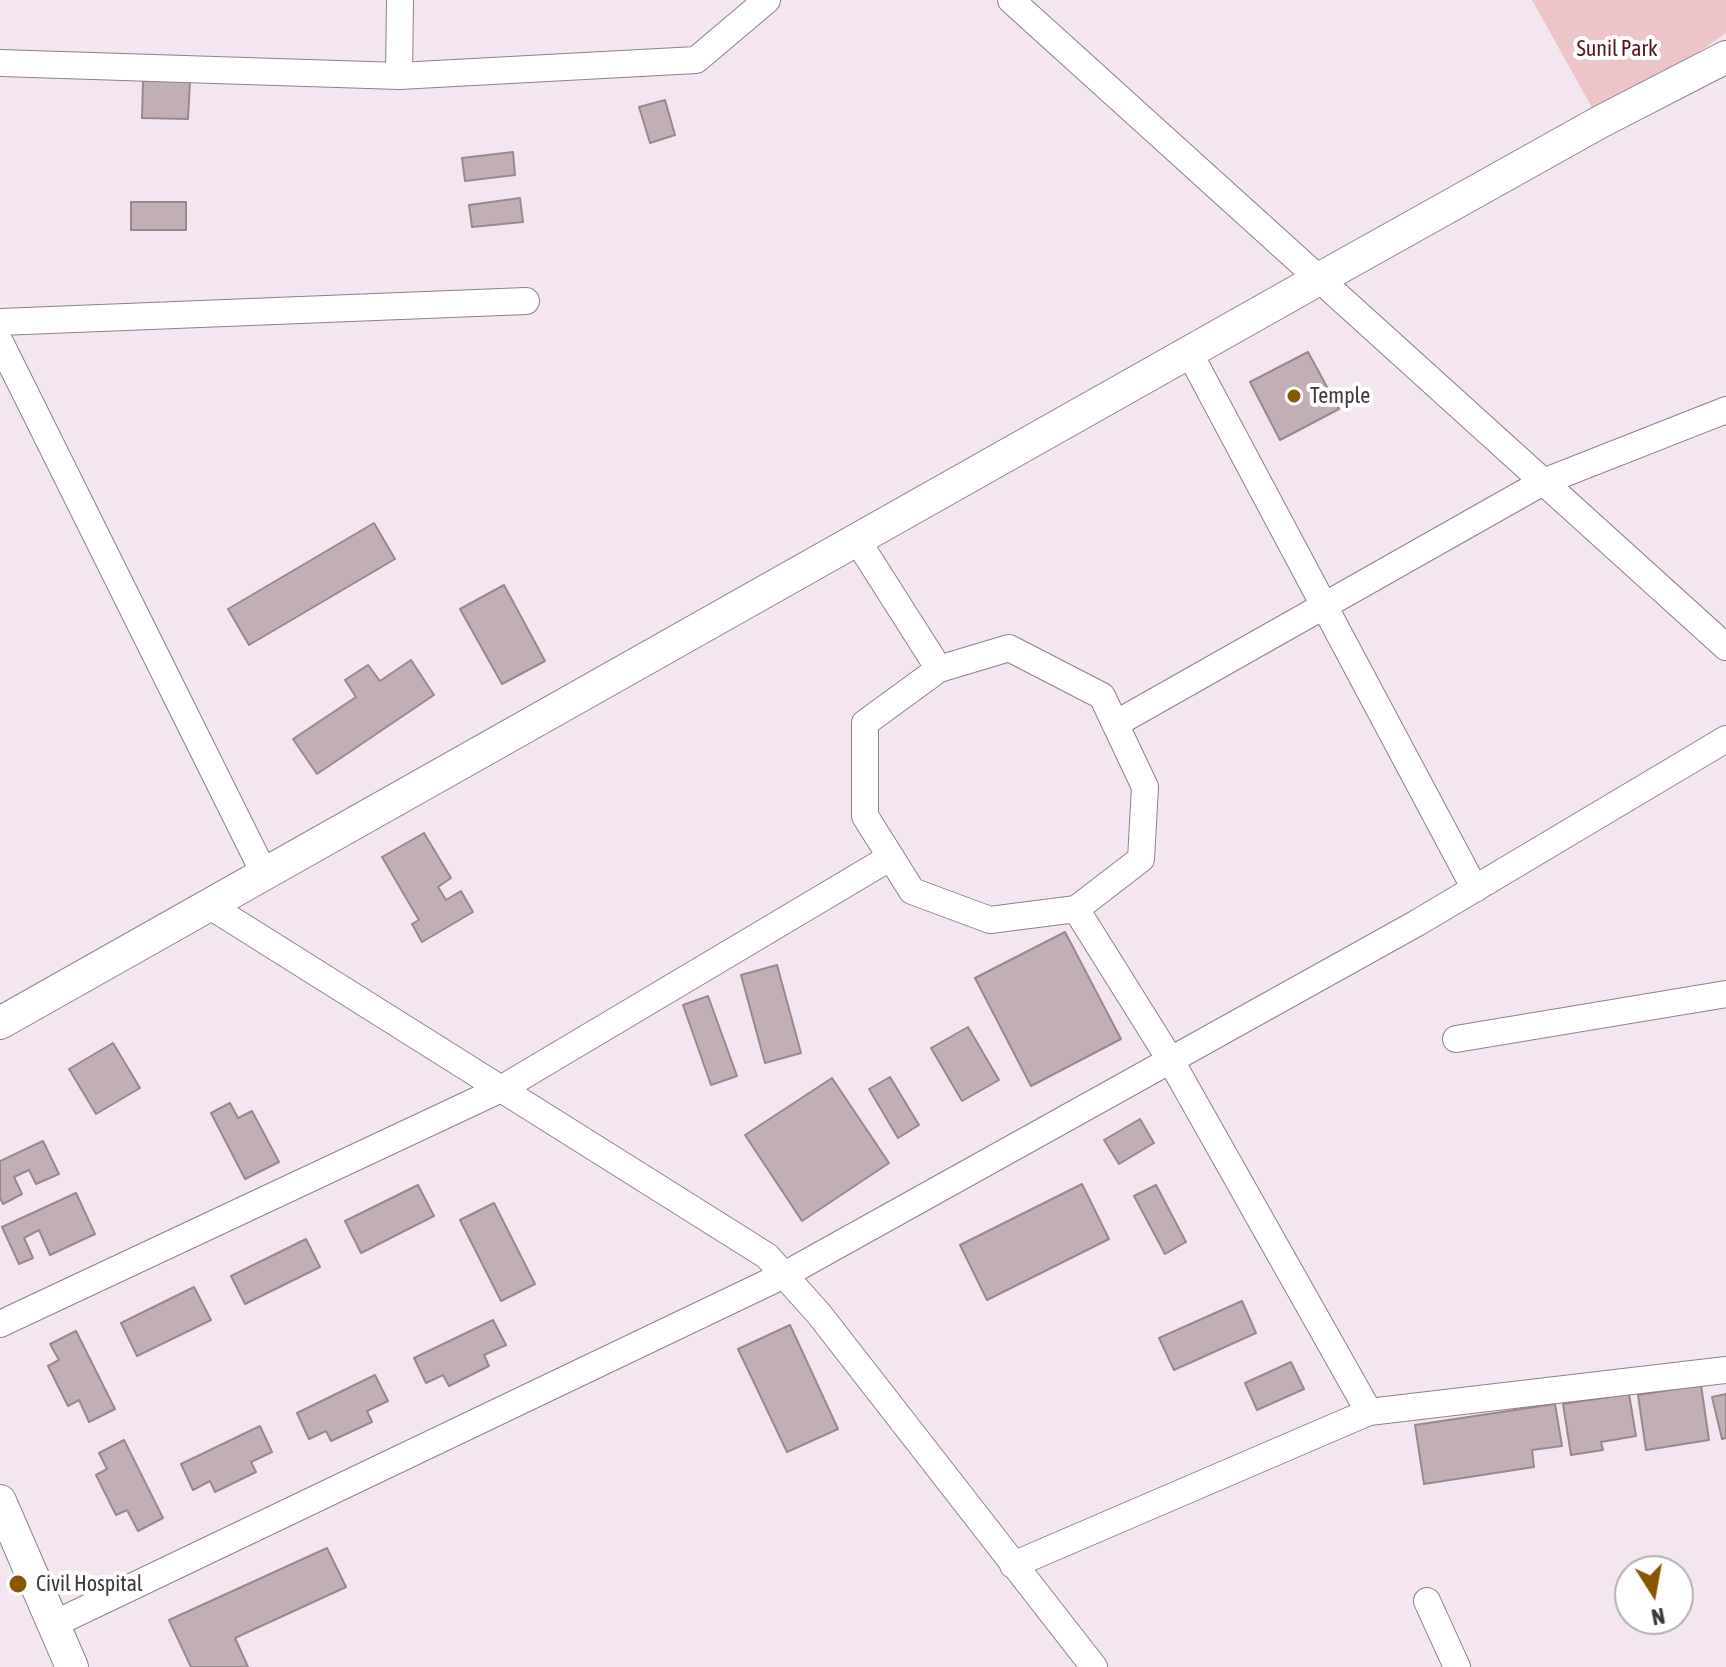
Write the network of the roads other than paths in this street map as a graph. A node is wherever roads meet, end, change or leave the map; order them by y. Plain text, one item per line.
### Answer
1 (400, 0) edge
2 (767, 0) edge
3 (1011, 0) edge
4 (1726, 57) edge
5 (0, 63) edge
6 (399, 76) junction
7 (1319, 279) junction
8 (526, 301) dead end
9 (0, 322) edge
10 (0, 342) edge
11 (1189, 352) junction
12 (1726, 410) edge
13 (1543, 482) junction
14 (857, 540) junction
15 (1324, 606) junction
16 (1726, 647) edge
17 (939, 669) junction
18 (1115, 724) junction
19 (1726, 739) edge
20 (891, 857) junction
21 (265, 875) junction
22 (1475, 889) junction
23 (210, 906) junction
24 (1076, 909) junction
25 (1726, 994) edge
26 (0, 1023) edge
27 (1456, 1039) dead end
28 (1171, 1061) junction
29 (501, 1089) junction
30 (786, 1274) junction
31 (0, 1324) edge
32 (1726, 1370) edge
33 (1369, 1412) junction
34 (0, 1501) edge
35 (1013, 1565) junction
36 (1427, 1601) dead end
37 (54, 1624) junction
38 (72, 1667) edge
39 (1094, 1667) edge
40 (1457, 1667) edge

1 - 6 street
2 - 6 street
3 - 7 street
4 - 7 street
5 - 6 street
7 - 11 street
7 - 13 street
8 - 9 street
10 - 21 street
11 - 14 street
11 - 15 street
12 - 13 street
13 - 15 street
13 - 16 street
14 - 17 street
14 - 21 street
15 - 18 street
15 - 22 street
17 - 18 street
17 - 20 street
18 - 24 street
19 - 22 street
20 - 24 street
20 - 29 street
21 - 23 street
22 - 28 street
23 - 26 street
23 - 29 street
24 - 28 street
25 - 27 street
28 - 30 street
28 - 33 street
29 - 30 street
29 - 31 street
30 - 35 street
30 - 37 street
32 - 33 street
33 - 35 street
34 - 37 street
35 - 39 street
36 - 40 street
37 - 38 street

